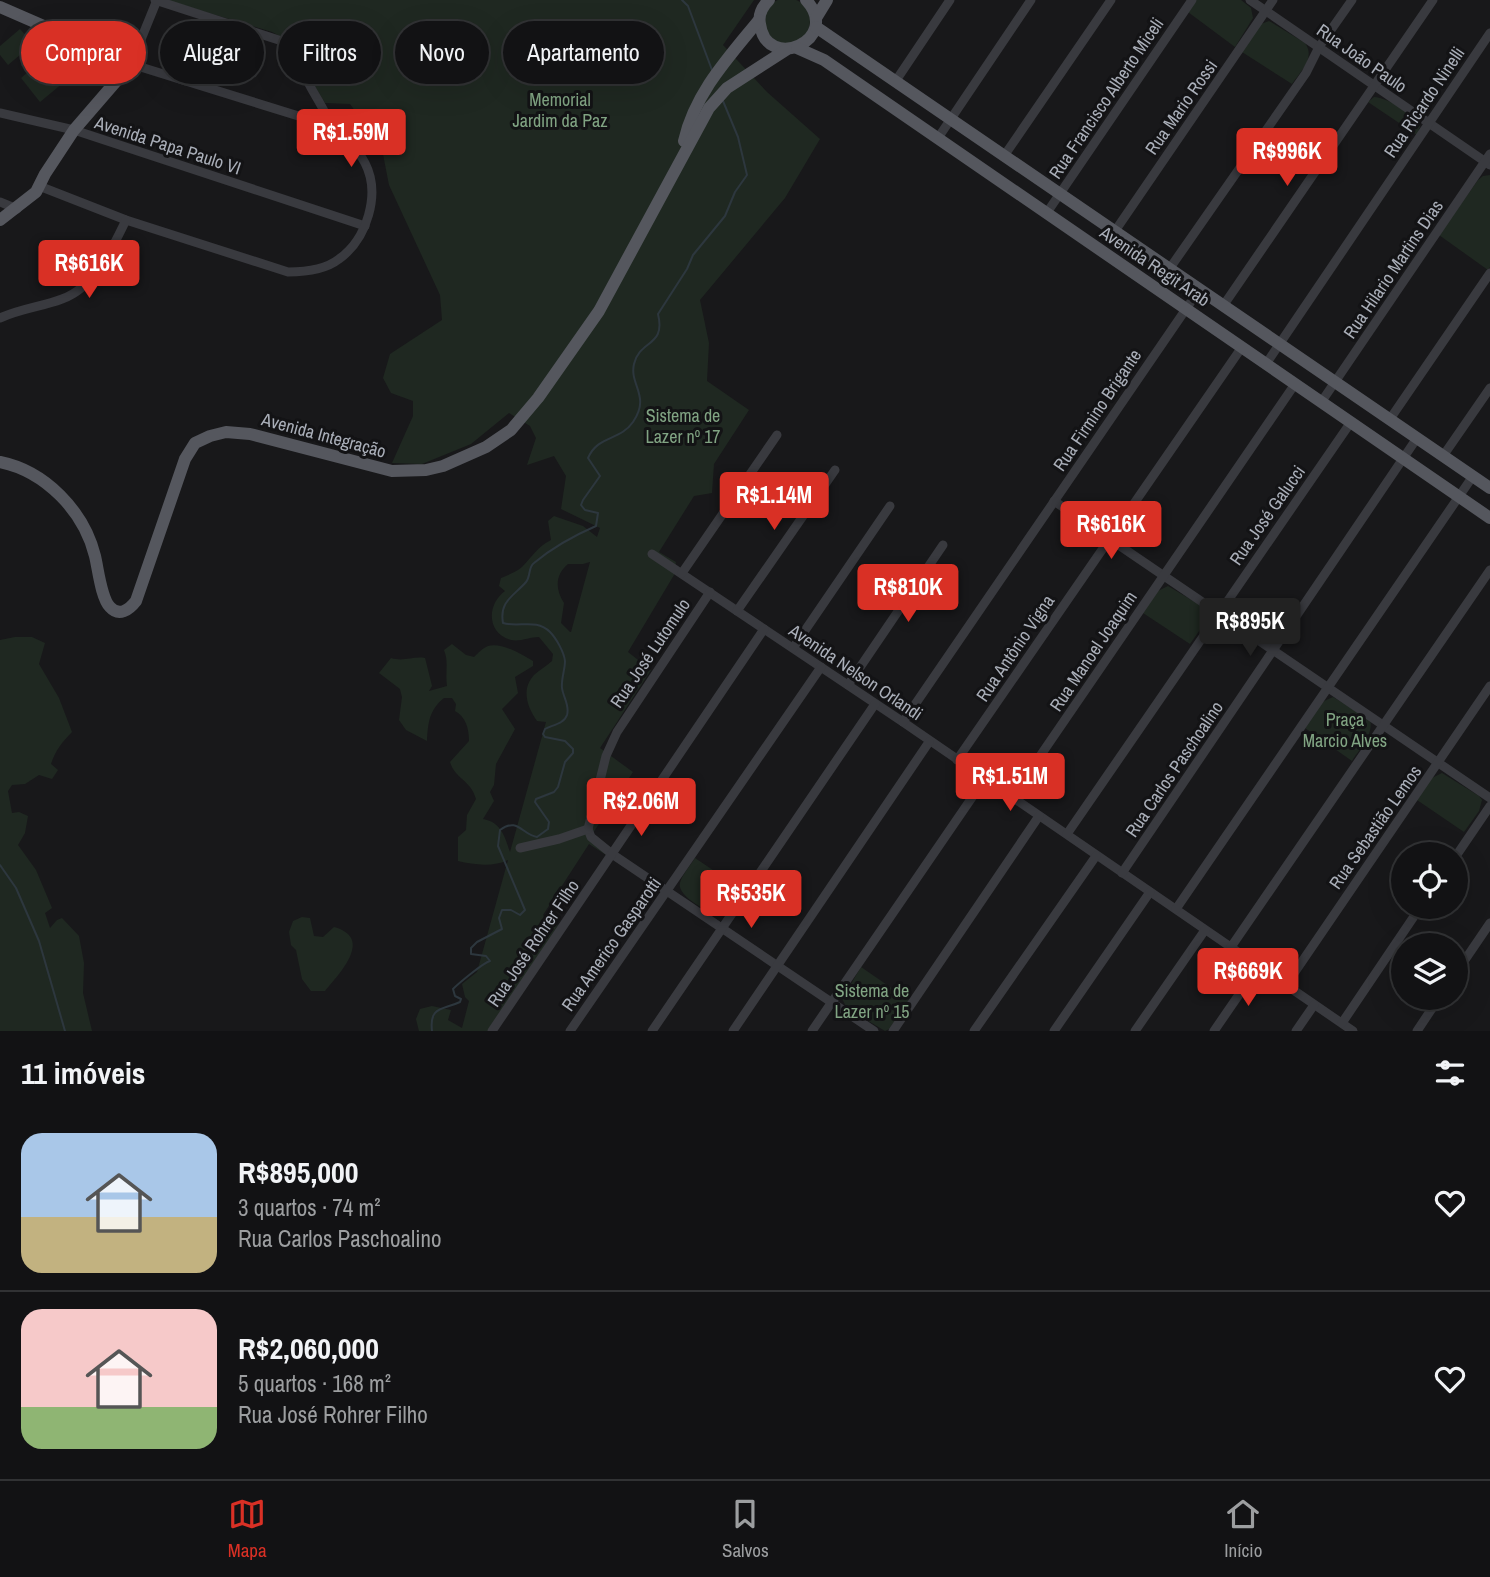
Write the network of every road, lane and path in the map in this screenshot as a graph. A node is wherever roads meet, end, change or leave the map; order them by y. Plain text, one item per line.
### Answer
1 (157, 0) edge
2 (769, 0) edge
3 (806, 0) edge
4 (827, 0) edge
5 (950, 0) edge
6 (1031, 0) edge
7 (1111, 0) edge
8 (1192, 0) edge
9 (1250, 0) edge
10 (1273, 0) edge
11 (1352, 0) edge
12 (1433, 0) edge
13 (0, 7) edge
14 (1266, 11) junction
15 (759, 20) junction
16 (32, 21) edge
17 (816, 23) junction
18 (146, 27) edge
19 (1490, 33) edge
20 (1320, 47) junction
21 (792, 49) junction
22 (146, 69) edge
23 (895, 82) junction
24 (114, 84) edge
25 (1374, 86) junction
26 (0, 113) edge
27 (950, 119) junction
28 (1429, 123) junction
29 (334, 127) junction
30 (74, 130) junction
31 (938, 138) junction
32 (1004, 156) junction
33 (679, 159) junction
34 (1488, 161) edge
35 (39, 186) junction
36 (1059, 194) junction
37 (0, 202) edge
38 (17, 209) junction
39 (1046, 214) junction
40 (0, 220) edge
41 (126, 220) junction
42 (365, 226) junction
43 (1115, 231) junction
44 (1170, 268) junction
45 (1490, 273) edge
46 (1199, 290) junction
47 (1223, 306) junction
48 (1185, 309) junction
49 (0, 318) edge
50 (1279, 343) junction
51 (1242, 347) junction
52 (1266, 364) junction
53 (1334, 382) junction
54 (1295, 384) junction
55 (1490, 388) edge
56 (1322, 401) junction
57 (1390, 419) junction
58 (1351, 422) junction
59 (777, 435) dead end
60 (1416, 438) junction
61 (1443, 456) junction
62 (1403, 458) junction
63 (0, 462) edge
64 (835, 470) dead end
65 (1473, 476) junction
66 (1490, 488) edge
67 (1460, 497) junction
68 (1054, 501) junction
69 (890, 506) dead end
70 (1490, 518) edge
71 (1110, 538) junction
72 (943, 545) dead end
73 (652, 554) dead end
74 (1490, 570) edge
75 (682, 573) junction
76 (1164, 575) junction
77 (710, 592) junction
78 (737, 611) junction
79 (1219, 613) junction
80 (764, 629) junction
81 (793, 648) junction
82 (1273, 650) junction
83 (821, 667) junction
84 (848, 685) junction
85 (1328, 686) junction
86 (1490, 686) edge
87 (875, 704) junction
88 (903, 722) junction
89 (1383, 724) junction
90 (929, 742) junction
91 (957, 760) junction
92 (1438, 763) junction
93 (984, 779) junction
94 (1012, 797) junction
95 (1490, 798) edge
96 (1490, 806) edge
97 (1040, 816) junction
98 (587, 829) junction
99 (1067, 834) junction
100 (1466, 842) edge
101 (520, 848) dead end
102 (612, 854) junction
103 (1096, 856) junction
104 (1122, 873) junction
105 (667, 891) junction
106 (1150, 892) junction
107 (1176, 909) junction
108 (1412, 919) edge
109 (1490, 923) edge
110 (722, 928) junction
111 (1205, 930) junction
112 (1231, 947) junction
113 (1468, 955) edge
114 (777, 966) junction
115 (1258, 967) junction
116 (1286, 985) junction
117 (831, 1002) junction
118 (1314, 1005) junction
119 (1431, 1010) edge
120 (1342, 1023) junction
121 (492, 1031) edge
122 (570, 1031) edge
123 (652, 1031) edge
124 (733, 1031) edge
125 (812, 1031) edge
126 (874, 1031) edge
127 (893, 1031) edge
128 (974, 1031) edge
129 (1054, 1031) edge
130 (1135, 1031) edge
131 (1214, 1031) edge
132 (1296, 1031) edge
133 (1353, 1031) edge
134 (1417, 1031) edge

1 - 18 street
1 - 29 street
2 - 15 main road, Avenida Integração
3 - 17 main road
4 - 17 main road, Avenida Integração
5 - 23 street
6 - 27 street
7 - 32 street
8 - 36 street, Rua Francisco Alberto Miceli
9 - 14 street, Rua João Paulo
10 - 14 street, Rua Mario Rossi
11 - 20 street
12 - 25 street
13 - 16 main road
14 - 20 street, Rua João Paulo
14 - 43 street, Rua Mario Rossi
15 - 21 main road, Avenida Regit Arab
15 - 33 main road, Avenida Integração
17 - 21 main road, Avenida Integração
17 - 23 main road, Avenida Regit Arab
19 - 28 street, Rua Ricardo Ninelli
20 - 25 street, Rua João Paulo
20 - 44 street
21 - 31 main road, Avenida Regit Arab
21 - 33 main road, Avenida Integração
22 - 29 street
23 - 27 main road, Avenida Regit Arab
24 - 30 main road
25 - 28 street, Rua João Paulo
25 - 47 street
26 - 30 street, Avenida Papa Paulo VI
27 - 31 street
27 - 32 main road, Avenida Regit Arab
28 - 34 street, Rua João Paulo
28 - 50 street, Rua Ricardo Ninelli
29 - 42 street
30 - 35 main road
30 - 42 street, Avenida Papa Paulo VI
31 - 39 main road, Avenida Regit Arab
32 - 36 main road, Avenida Regit Arab
33 - 63 main road, Avenida Integração
34 - 53 street, Rua Hilario Martins Dias
35 - 38 main road
35 - 41 street
36 - 39 street, Rua Francisco Alberto Miceli
36 - 43 main road, Avenida Regit Arab
37 - 38 street
38 - 40 main road
39 - 48 main road, Avenida Regit Arab
41 - 42 street
41 - 49 street
43 - 44 main road, Avenida Regit Arab
44 - 46 main road, Avenida Regit Arab
45 - 57 street
46 - 47 main road, Avenida Regit Arab
46 - 48 street, Rua Firmino Brigante
47 - 50 main road, Avenida Regit Arab
48 - 51 main road, Avenida Regit Arab
48 - 68 street, Rua Firmino Brigante
50 - 52 street, Rua Ricardo Ninelli
50 - 53 main road, Avenida Regit Arab
51 - 52 main road, Avenida Regit Arab
51 - 71 street, Rua Antônio Vigna
52 - 54 main road, Avenida Regit Arab
53 - 56 street, Rua Hilario Martins Dias
53 - 57 main road, Avenida Regit Arab
54 - 56 main road, Avenida Regit Arab
54 - 76 street, Rua Manoel Joaquim
55 - 61 street
56 - 58 main road, Avenida Regit Arab
57 - 60 main road, Avenida Regit Arab
58 - 62 main road, Avenida Regit Arab
58 - 79 street, Rua José Galucci
59 - 75 street
60 - 61 main road, Avenida Regit Arab
60 - 62 street, Rua Carlos Paschoalino
61 - 65 main road, Avenida Regit Arab
62 - 67 main road, Avenida Regit Arab
62 - 82 street, Rua Carlos Paschoalino
64 - 78 street
65 - 66 main road, Avenida Regit Arab
65 - 67 street
67 - 70 main road, Avenida Regit Arab
67 - 85 street
68 - 71 street
68 - 88 street, Rua Firmino Brigante
69 - 81 street
71 - 76 street
71 - 91 street, Rua Antônio Vigna
72 - 84 street
73 - 75 street, Avenida Nelson Orlandi
74 - 89 street
75 - 77 street, Avenida Nelson Orlandi
76 - 79 street
76 - 94 street, Rua Manoel Joaquim
77 - 78 street, Avenida Nelson Orlandi
77 - 98 street, Rua José Lutomulo
78 - 80 street, Avenida Nelson Orlandi
79 - 82 street
79 - 99 street, Rua José Galucci
80 - 81 street, Avenida Nelson Orlandi
80 - 102 street, Rua José Rohrer Filho
81 - 83 street, Avenida Nelson Orlandi
82 - 85 street
82 - 104 street, Rua Carlos Paschoalino
83 - 84 street, Avenida Nelson Orlandi
83 - 105 street, Rua Americo Gasparotti
84 - 87 street, Avenida Nelson Orlandi
85 - 89 street
85 - 107 street
86 - 92 street, Rua Sebastião Lemos
87 - 88 street, Avenida Nelson Orlandi
87 - 110 street
88 - 90 street, Avenida Nelson Orlandi
89 - 92 street
89 - 112 street
90 - 91 street, Avenida Nelson Orlandi
90 - 114 street
91 - 93 street, Avenida Nelson Orlandi
92 - 95 street
92 - 116 street, Rua Sebastião Lemos
93 - 94 street, Avenida Nelson Orlandi
93 - 117 street
94 - 97 street, Avenida Nelson Orlandi
96 - 100 street
97 - 99 street, Avenida Nelson Orlandi
97 - 127 street
98 - 101 street
98 - 102 street
99 - 103 street, Avenida Nelson Orlandi
102 - 105 street
102 - 121 street, Rua José Rohrer Filho
103 - 104 street, Avenida Nelson Orlandi
103 - 128 street
104 - 106 street, Avenida Nelson Orlandi
105 - 110 street
105 - 122 street, Rua Americo Gasparotti
106 - 107 street, Avenida Nelson Orlandi
106 - 129 street
107 - 111 street, Avenida Nelson Orlandi
108 - 120 street
109 - 113 street
110 - 114 street
110 - 123 street
111 - 112 street, Avenida Nelson Orlandi
111 - 130 street
112 - 115 street, Avenida Nelson Orlandi
114 - 117 street
114 - 124 street
115 - 116 street, Avenida Nelson Orlandi
115 - 131 street
116 - 118 street, Avenida Nelson Orlandi
117 - 125 street
117 - 126 street
118 - 120 street, Avenida Nelson Orlandi
118 - 132 street
119 - 134 street
120 - 133 street, Avenida Nelson Orlandi

